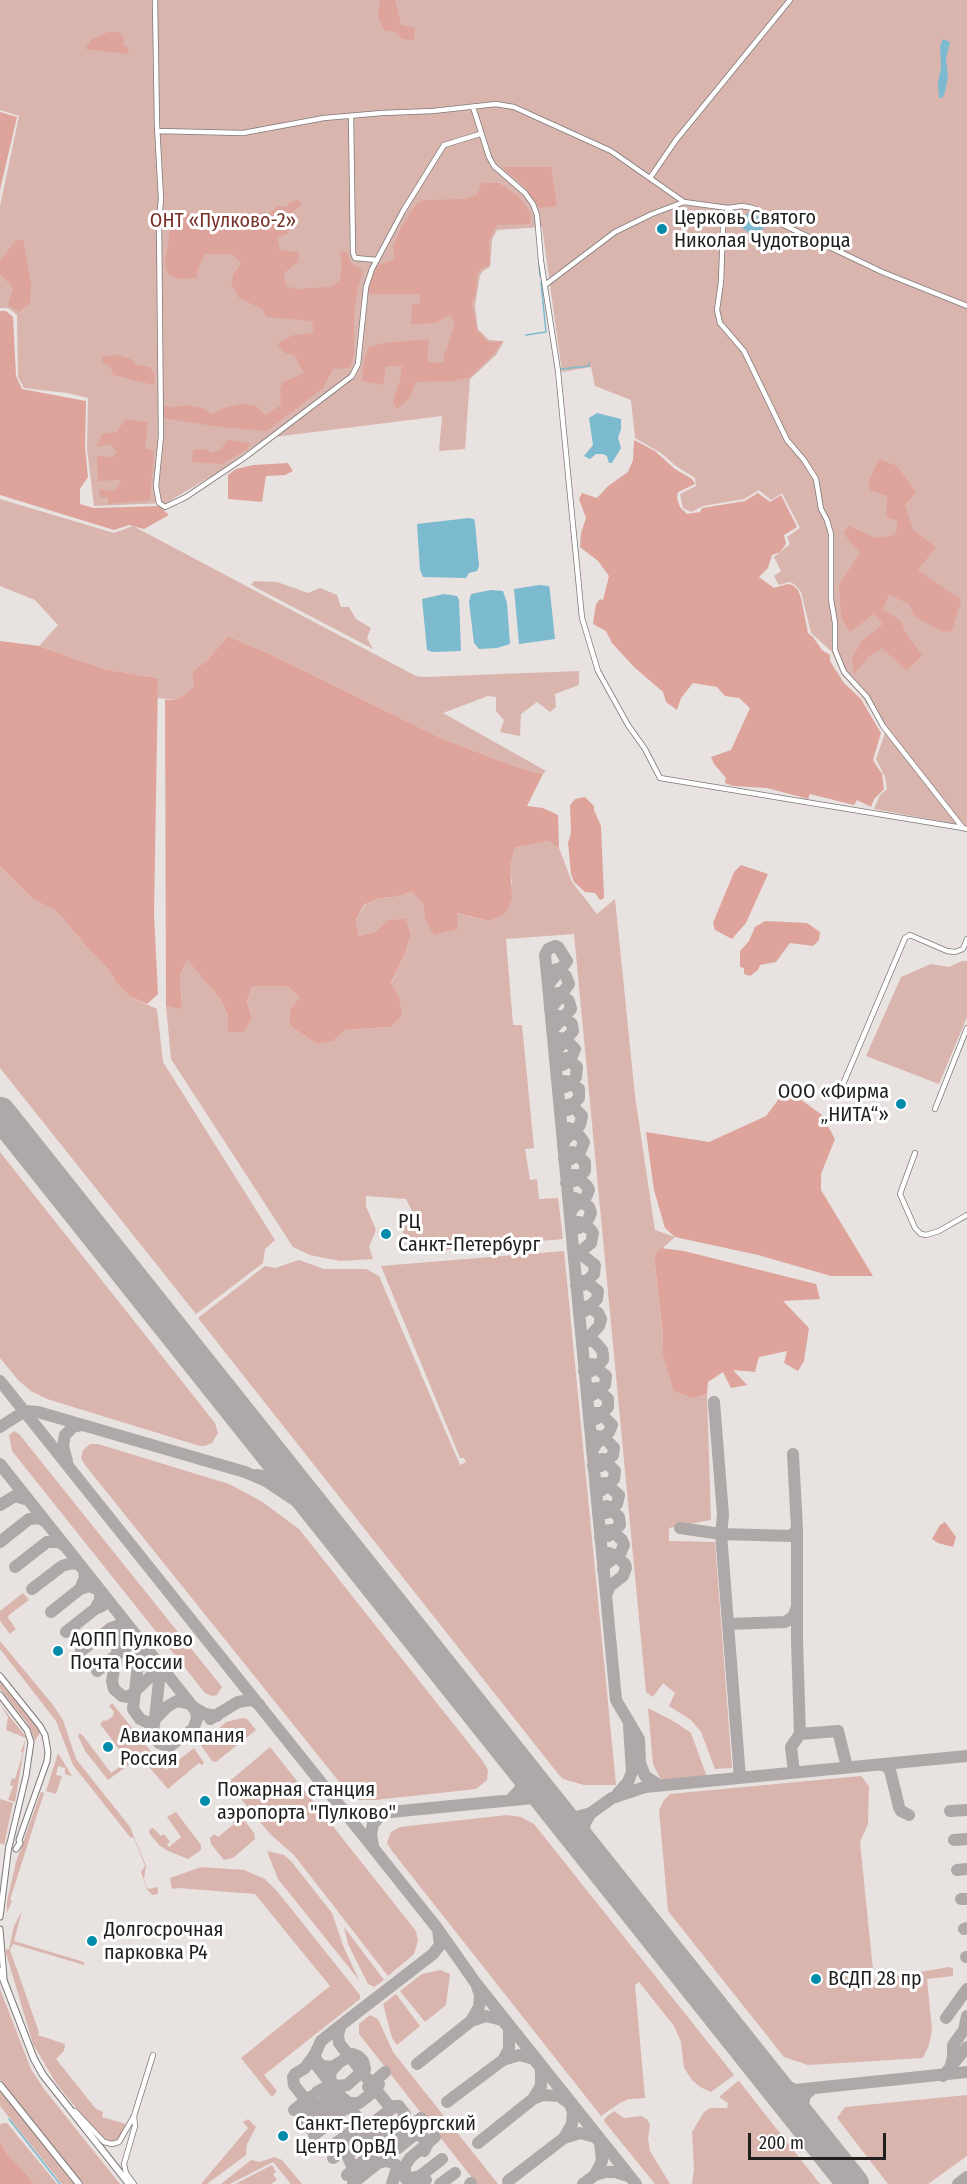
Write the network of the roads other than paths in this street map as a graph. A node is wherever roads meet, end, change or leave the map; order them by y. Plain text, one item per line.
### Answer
1 (155, 0) edge
2 (790, 0) edge
3 (473, 107) junction
4 (351, 116) junction
5 (158, 130) junction
6 (480, 134) junction
7 (650, 178) junction
8 (684, 202) junction
9 (728, 208) junction
10 (377, 260) junction
11 (545, 285) junction
12 (967, 306) edge
13 (965, 828) edge
14 (967, 939) edge
15 (967, 1028) edge
16 (838, 1096) dead end
17 (935, 1108) dead end
18 (915, 1153) dead end
19 (967, 1215) edge
20 (0, 1676) edge
21 (0, 1695) edge
22 (13, 1848) junction
23 (0, 1917) edge
24 (0, 1929) edge
25 (0, 1971) edge
26 (4, 1980) junction
27 (153, 2055) dead end
28 (0, 2085) edge
29 (65, 2103) junction
30 (134, 2116) junction
31 (79, 2184) edge
32 (129, 2184) edge
33 (134, 2184) edge

1 - 5 street
2 - 7 street
3 - 4 street
3 - 6 street
3 - 7 street
4 - 5 street
4 - 10 street
5 - 10 street
6 - 10 street
6 - 11 street
7 - 8 street
8 - 9 street
8 - 11 street
9 - 12 street
9 - 13 street
11 - 13 street
14 - 16 street
15 - 17 street
18 - 19 street
20 - 22 street
21 - 22 street
22 - 23 street
24 - 26 street
25 - 26 main road
26 - 29 main road
27 - 30 street
28 - 31 main road
29 - 30 street
29 - 32 main road
30 - 33 street

